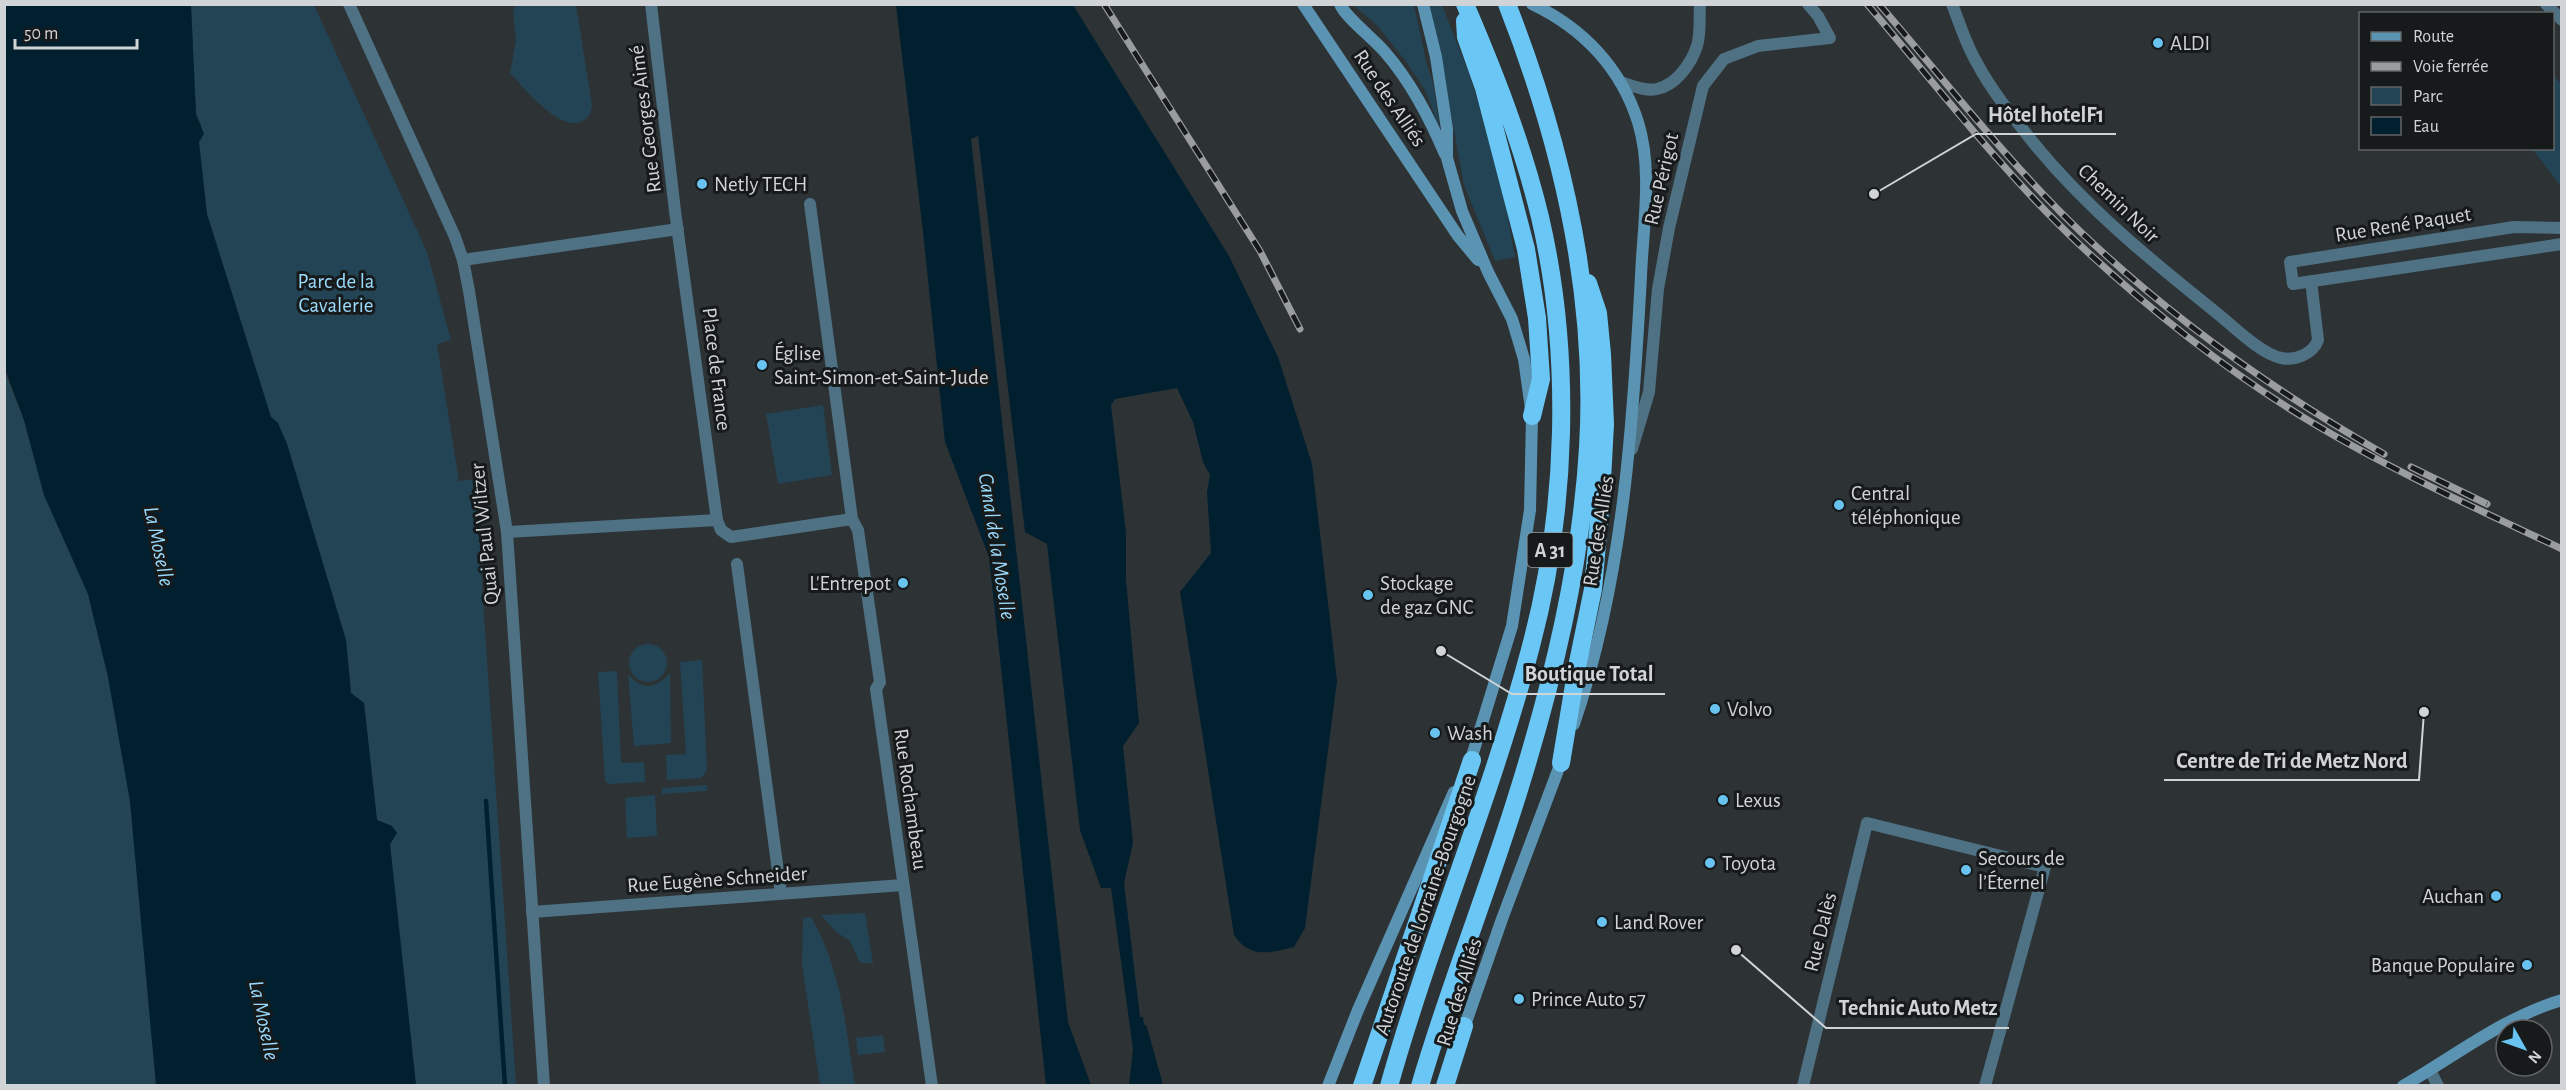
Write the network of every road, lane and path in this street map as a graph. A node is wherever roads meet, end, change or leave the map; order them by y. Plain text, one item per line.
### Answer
1 (349, 4) edge
2 (651, 4) edge
3 (1302, 4) edge
4 (1340, 4) edge
5 (1423, 4) edge
6 (1465, 4) edge
7 (1507, 4) edge
8 (1532, 4) edge
9 (1700, 4) edge
10 (1808, 4) edge
11 (1952, 4) edge
12 (2546, 4) edge
13 (2562, 20) edge
14 (1620, 82) junction
15 (1447, 158) junction
16 (810, 204) dead end
17 (2562, 228) edge
18 (678, 229) junction
19 (1575, 241) junction
20 (2562, 244) edge
21 (464, 260) junction
22 (1488, 272) junction
23 (2311, 281) junction
24 (1532, 416) junction
25 (1628, 462) junction
26 (852, 519) junction
27 (717, 520) junction
28 (507, 532) junction
29 (737, 564) dead end
30 (1472, 760) junction
31 (1561, 763) junction
32 (903, 885) junction
33 (781, 894) junction
34 (532, 912) junction
35 (2562, 1000) edge
36 (1464, 1026) junction
37 (2430, 1070) junction
38 (544, 1086) edge
39 (932, 1086) edge
40 (1328, 1086) edge
41 (1362, 1086) edge
42 (1389, 1086) edge
43 (1420, 1086) edge
44 (1445, 1086) edge
45 (1454, 1086) edge
46 (1803, 1086) edge
47 (1985, 1086) edge
48 (2403, 1086) edge
49 (2438, 1086) edge

1 - 21 street, Quai Paul Wiltzer
2 - 18 street, Rue Georges Aimé
3 - 22 main road, Rue des Alliés
4 - 15 main road
5 - 15 main road, Rue des Alliés
6 - 24 highway
6 - 42 highway, Autoroute de Lorraine-Bourgogne / A 31
7 - 19 highway, A 31
8 - 14 main road, Rue des Alliés
9 - 14 street
10 - 25 street, Rue Périgot
11 - 23 street, Chemin Noir
12 - 13 street
14 - 25 main road, Rue des Alliés
15 - 22 main road, Rue des Alliés
16 - 26 street, Rue Rochambeau
17 - 23 street, Rue René Paquet
18 - 21 street
18 - 27 street, Place de France
19 - 31 highway
19 - 43 highway, A 31
20 - 23 street, Rue René Paquet
21 - 28 street, Quai Paul Wiltzer
22 - 24 main road, Rue des Alliés
24 - 30 main road, Rue des Alliés
25 - 31 main road, Rue des Alliés
26 - 27 street
26 - 32 street, Rue Rochambeau
27 - 28 street
28 - 34 street, Quai Paul Wiltzer
29 - 33 street
30 - 40 main road, Rue des Alliés
30 - 41 highway
31 - 36 main road, Rue des Alliés
32 - 33 street, Rue Eugène Schneider
32 - 39 street, Rue Rochambeau
33 - 34 street, Rue Eugène Schneider
34 - 38 street, Quai Paul Wiltzer
35 - 37 main road
36 - 44 highway
36 - 45 main road, Rue des Alliés
37 - 48 main road
37 - 49 street
46 - 47 street, Rue Dalès

